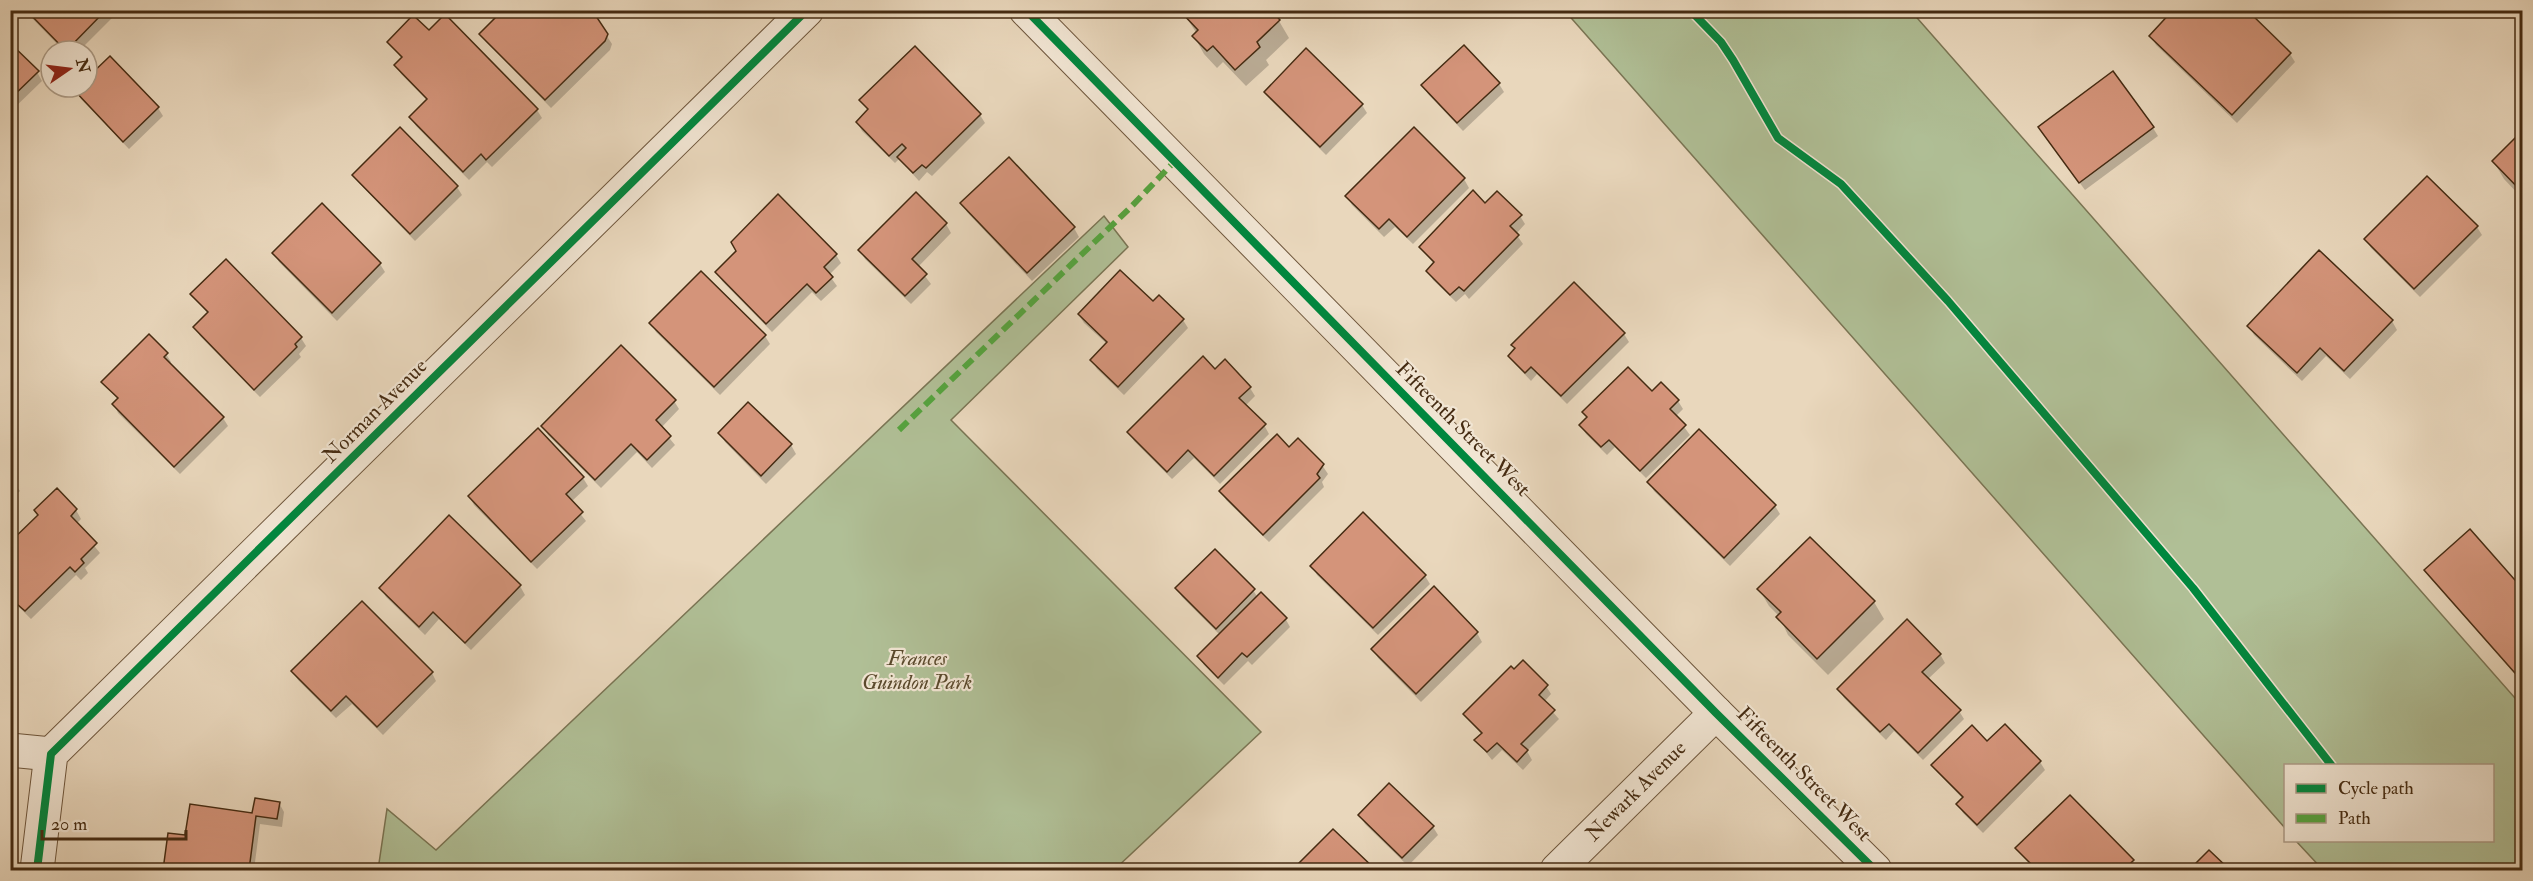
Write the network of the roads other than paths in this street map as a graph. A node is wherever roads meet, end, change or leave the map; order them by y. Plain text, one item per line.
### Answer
1 (807, 10) edge
2 (1026, 10) edge
3 (1716, 712) junction
4 (10, 750) edge
5 (51, 754) junction
6 (38, 870) edge
7 (1557, 870) edge
8 (1875, 870) edge

1 - 5 street, Norman Avenue
2 - 3 street, Fifteenth Street West
3 - 7 street, Newark Avenue
3 - 8 street, Fifteenth Street West
4 - 5 street
5 - 6 street

